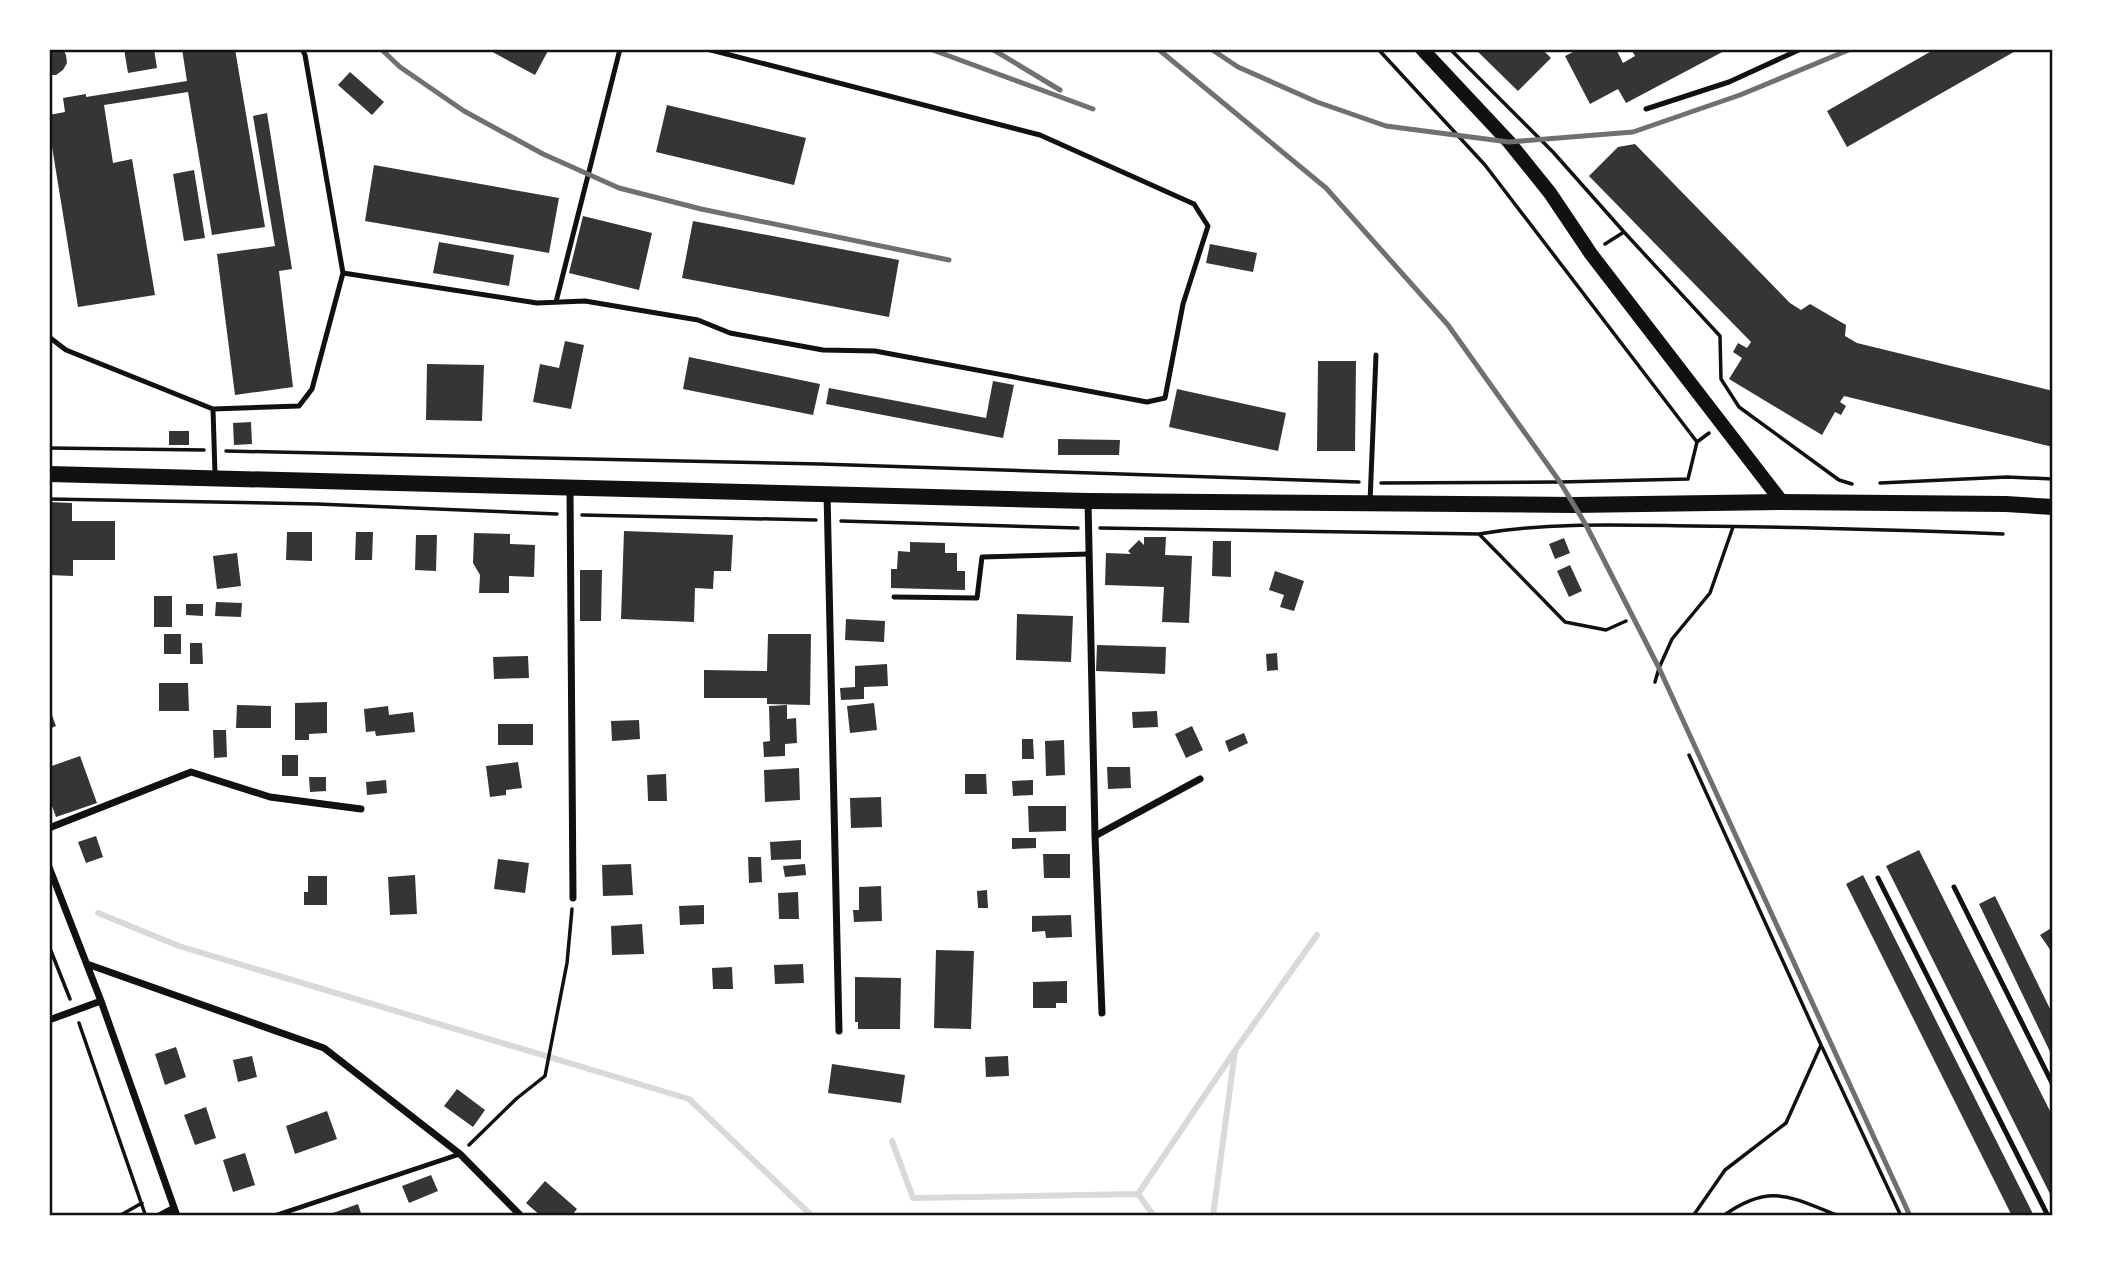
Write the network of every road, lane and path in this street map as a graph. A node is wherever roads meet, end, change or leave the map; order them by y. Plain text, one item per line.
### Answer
1 (302, 49) edge
2 (620, 49) edge
3 (707, 49) edge
4 (1378, 49) edge
5 (1422, 49) edge
6 (1450, 49) edge
7 (1801, 49) edge
8 (1646, 109) dead end
9 (1623, 232) junction
10 (1591, 254) junction
11 (343, 273) junction
12 (556, 302) junction
13 (49, 337) edge
14 (1376, 355) dead end
15 (213, 409) junction
16 (49, 448) edge
17 (214, 450) junction
18 (49, 474) edge
19 (215, 478) junction
20 (2053, 479) edge
21 (1371, 483) junction
22 (1869, 484) dead end
23 (1855, 485) dead end
24 (570, 487) junction
25 (827, 493) junction
26 (49, 499) edge
27 (1088, 501) junction
28 (1783, 502) junction
29 (1370, 504) junction
30 (2053, 507) edge
31 (570, 514) junction
32 (826, 520) junction
33 (1733, 527) junction
34 (1089, 528) junction
35 (1479, 534) junction
36 (2003, 534) dead end
37 (1089, 554) junction
38 (894, 597) dead end
39 (1626, 621) dead end
40 (1655, 682) dead end
41 (1689, 755) dead end
42 (1200, 779) dead end
43 (361, 809) dead end
44 (49, 828) edge
45 (1095, 836) junction
46 (49, 867) edge
47 (1878, 878) dead end
48 (1954, 887) dead end
49 (573, 898) joint
50 (49, 946) edge
51 (87, 964) junction
52 (101, 1001) junction
53 (74, 1010) junction
54 (1102, 1013) dead end
55 (49, 1020) edge
56 (839, 1031) dead end
57 (1821, 1045) junction
58 (2053, 1085) edge
59 (460, 1154) junction
60 (142, 1203) junction
61 (175, 1212) edge
62 (119, 1216) edge
63 (146, 1216) edge
64 (159, 1216) edge
65 (274, 1216) edge
66 (522, 1216) edge
67 (1693, 1216) edge
68 (1723, 1216) edge
69 (1839, 1216) edge
70 (1902, 1216) edge
71 (2048, 1216) edge

1 - 11 lane
2 - 12 lane
3 - 12 lane
4 - 21 path
5 - 10 main road
6 - 9 path
7 - 8 lane
9 - 10 path
9 - 23 path
10 - 28 main road
11 - 12 lane
11 - 15 lane
13 - 15 lane
14 - 21 lane
15 - 17 lane
16 - 17 path
17 - 19 lane
17 - 21 path
18 - 19 main road
19 - 24 main road
20 - 22 path
21 - 29 lane
24 - 25 main road
24 - 31 street
25 - 27 main road
25 - 32 street
26 - 31 path
27 - 29 main road
27 - 34 street
28 - 29 main road
28 - 30 main road
31 - 32 path
31 - 49 street
32 - 34 path
32 - 56 street
33 - 35 path
33 - 36 path
33 - 40 path
34 - 35 path
34 - 37 street
35 - 39 path
37 - 38 lane
37 - 45 street
41 - 57 path
42 - 45 street
43 - 44 street
45 - 54 street
46 - 51 street
47 - 71 lane
48 - 58 lane
49 - 59 path
50 - 53 path
51 - 52 street
51 - 59 street
52 - 53 street
52 - 61 street
53 - 55 street
53 - 60 path
57 - 67 path
57 - 70 path
59 - 65 lane
59 - 66 street
60 - 62 path
60 - 63 path
61 - 64 street
68 - 69 path

